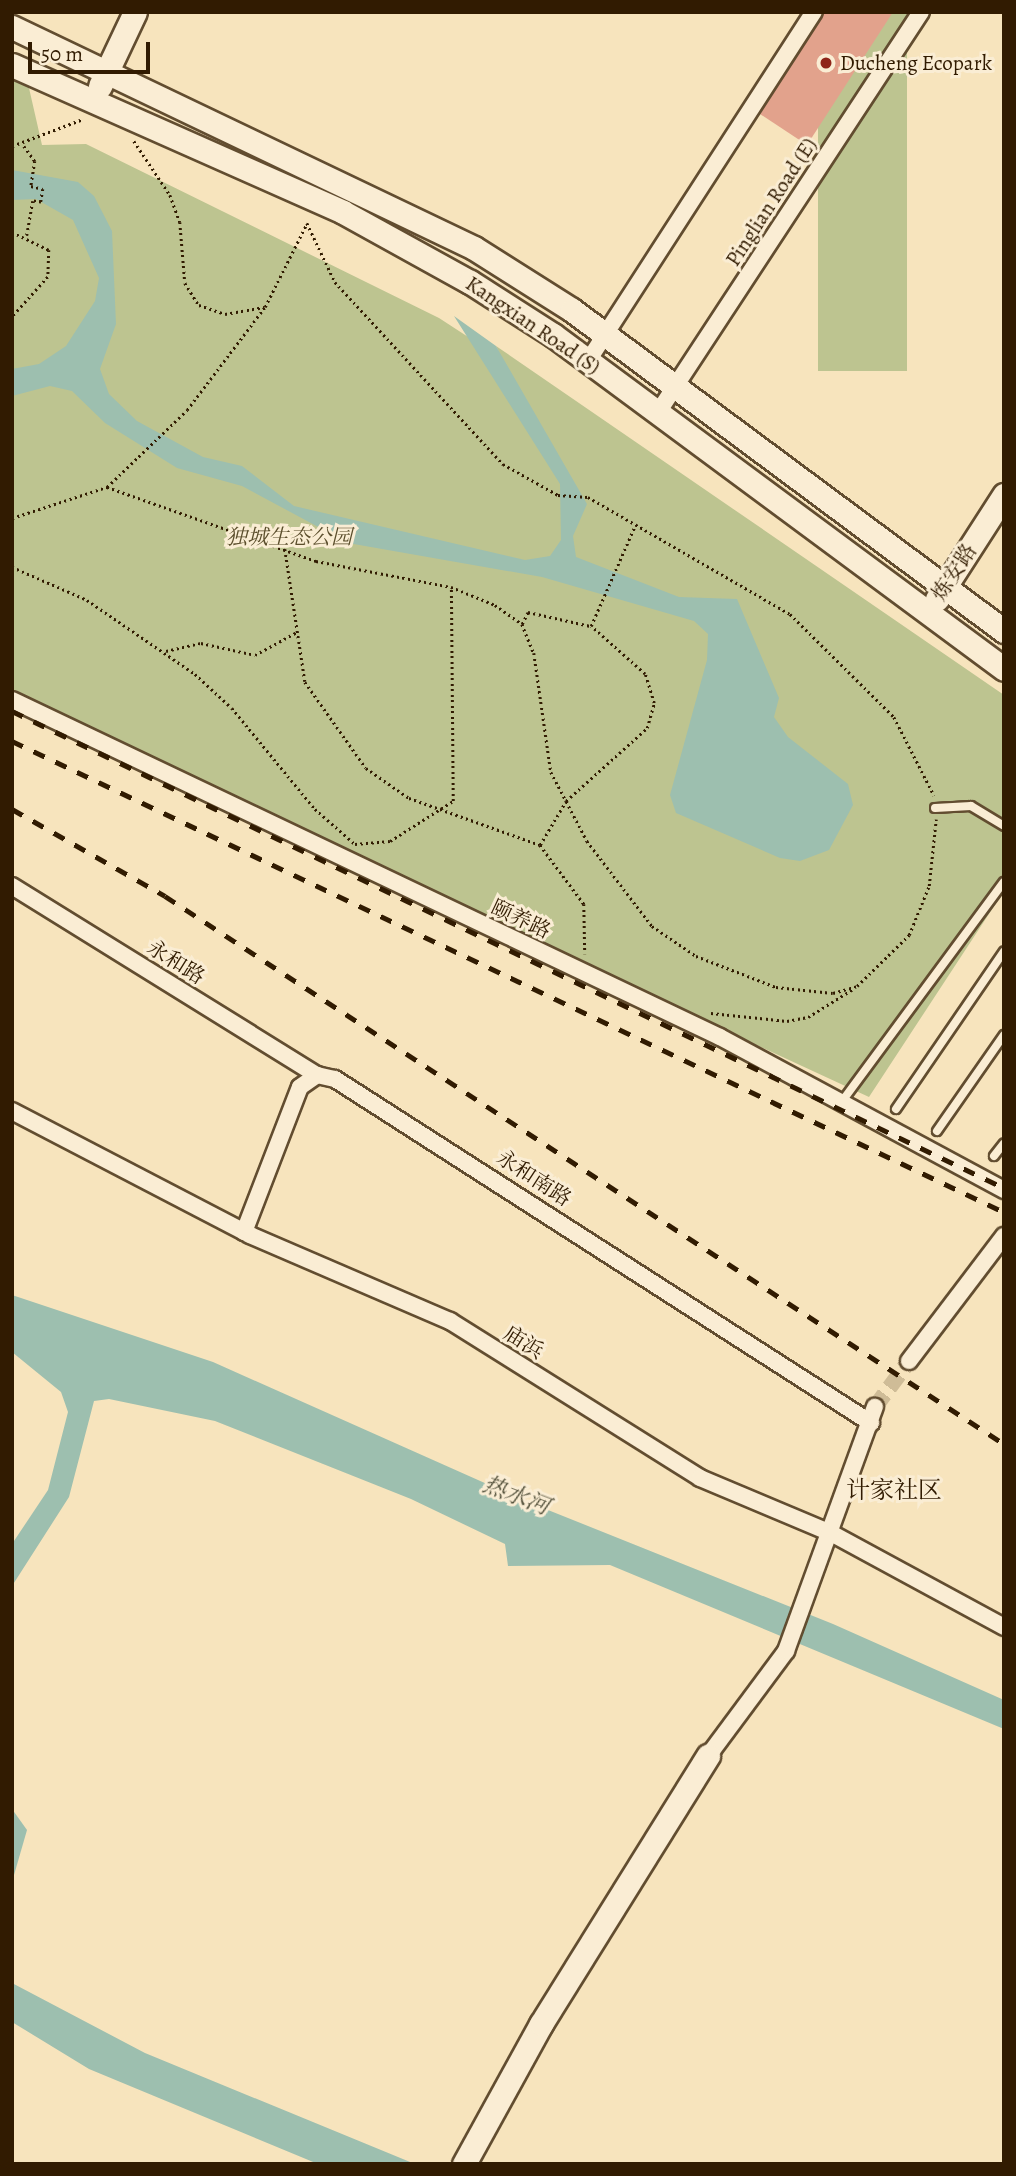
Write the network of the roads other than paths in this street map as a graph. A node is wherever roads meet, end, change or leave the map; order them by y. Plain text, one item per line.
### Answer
1 (135, 12) edge
2 (814, 12) edge
3 (920, 12) edge
4 (12, 27) edge
5 (12, 65) edge
6 (107, 72) junction
7 (89, 110) junction
8 (605, 334) junction
9 (588, 361) junction
10 (676, 386) junction
11 (657, 414) junction
12 (1004, 495) edge
13 (944, 587) junction
14 (927, 613) junction
15 (1004, 631) edge
16 (1004, 669) edge
17 (12, 700) edge
18 (935, 807) road end
19 (1004, 826) edge
20 (1004, 882) edge
21 (12, 886) edge
22 (1004, 951) edge
23 (1004, 1035) edge
24 (317, 1074) junction
25 (843, 1100) junction
26 (896, 1109) dead end
27 (12, 1111) edge
28 (937, 1131) dead end
29 (1004, 1143) edge
30 (994, 1156) dead end
31 (1004, 1190) edge
32 (244, 1232) junction
33 (1004, 1236) edge
34 (909, 1361) tunnel mouth
35 (875, 1407) tunnel mouth
36 (871, 1423) junction
37 (831, 1533) junction
38 (1004, 1627) edge
39 (708, 1756) joint
40 (464, 2164) edge

1 - 6 street
2 - 8 street
3 - 10 street, Pinglian Road (E)
4 - 6 street, Kangxian Road (S)
5 - 7 street, Kangxian Road (S)
6 - 7 street
6 - 8 street, Kangxian Road (S)
7 - 9 street, Kangxian Road (S)
8 - 9 street
8 - 10 street, Kangxian Road (S)
9 - 11 street, Kangxian Road (S)
10 - 11 street, Pinglian Road (E)
10 - 13 street, Kangxian Road (S)
11 - 14 street, Kangxian Road (S)
12 - 13 street, 炼安路
13 - 14 street, 炼安路
13 - 15 street, Kangxian Road (S)
14 - 16 street, Kangxian Road (S)
17 - 25 street, 颐养路
18 - 19 lane
20 - 25 lane
21 - 24 street, 永和路
22 - 26 lane
23 - 28 lane
24 - 32 street
24 - 36 street, 永和南路
25 - 31 street, 颐养路
27 - 32 street, 庙浜
29 - 30 lane
32 - 37 street, 庙浜
33 - 34 street
35 - 36 street
36 - 37 street
37 - 38 street, 庙浜
37 - 39 street
39 - 40 street

